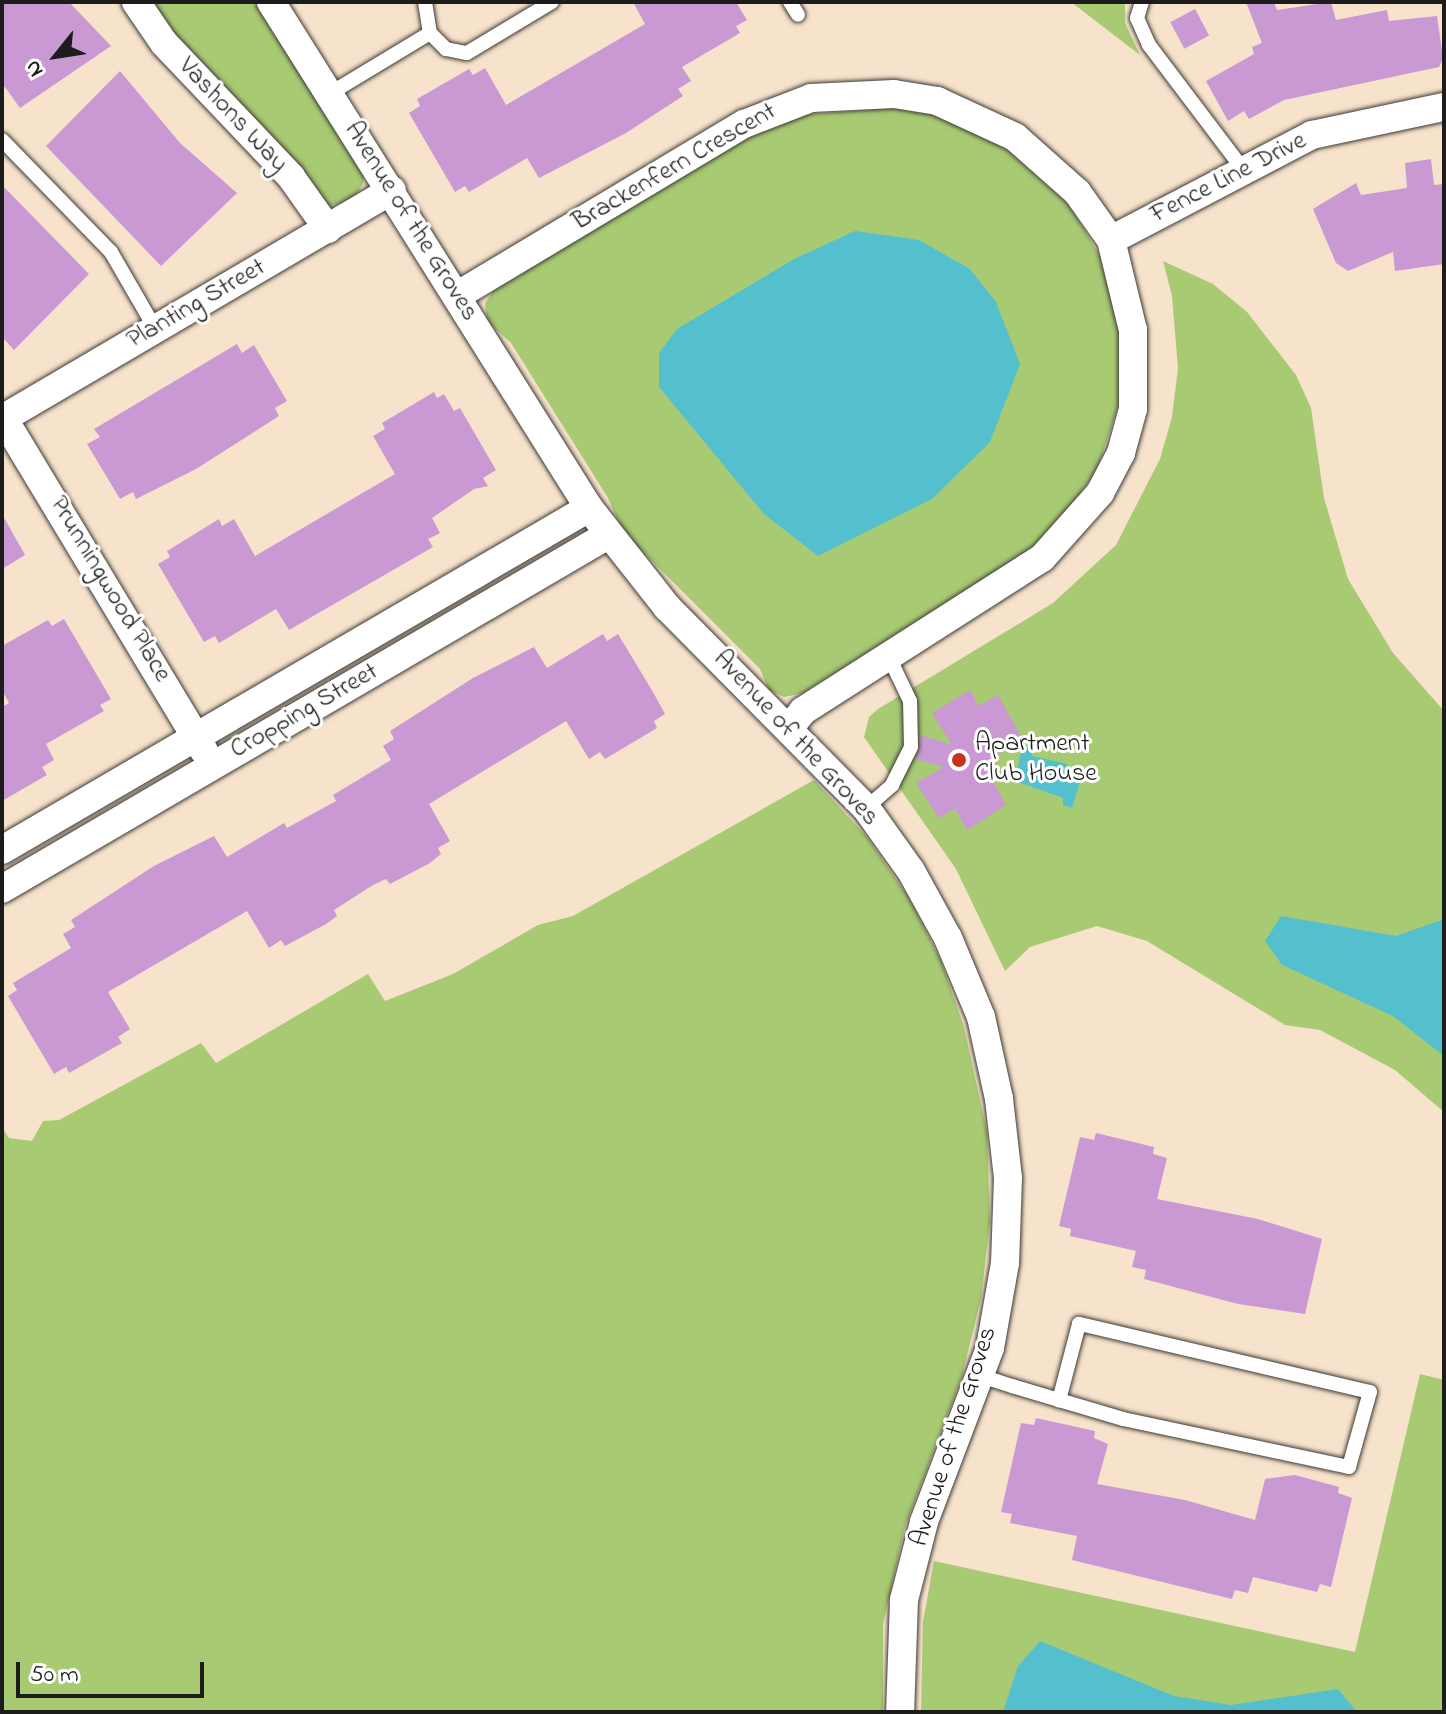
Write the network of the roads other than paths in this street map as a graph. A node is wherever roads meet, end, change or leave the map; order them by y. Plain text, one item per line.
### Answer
1 (136, 2) edge
2 (271, 2) edge
3 (425, 2) edge
4 (552, 2) edge
5 (1142, 2) edge
6 (430, 33) junction
7 (329, 94) junction
8 (1444, 107) edge
9 (2, 140) edge
10 (1242, 168) junction
11 (392, 190) junction
12 (328, 229) junction
13 (1111, 240) junction
14 (458, 295) junction
15 (156, 330) junction
16 (3, 418) edge
17 (589, 508) junction
18 (608, 535) junction
19 (889, 657) junction
20 (789, 728) junction
21 (196, 737) junction
22 (213, 766) junction
23 (866, 808) junction
24 (2, 850) edge
25 (2, 889) edge
26 (981, 1376) junction
27 (1059, 1400) junction
28 (900, 1712) edge

1 - 12 street, Vashons Way
2 - 7 street, Avenue of the Groves
3 - 6 lane
4 - 6 lane
5 - 10 lane
6 - 7 lane
7 - 11 street, Avenue of the Groves
8 - 10 street, Fence Line Drive
9 - 15 lane
10 - 13 street, Fence Line Drive
11 - 12 street, Planting Street
11 - 14 street, Avenue of the Groves
12 - 15 street, Planting Street
13 - 14 street, Brackenfern Crescent
13 - 19 street, Brackenfern Crescent
14 - 17 street, Avenue of the Groves
15 - 16 street, Planting Street
16 - 21 street, Prunningwood Place
17 - 18 street, Avenue of the Groves
17 - 21 street, Cropping Street
18 - 20 street, Avenue of the Groves
18 - 22 street, Cropping Street
19 - 20 street, Brackenfern Crescent
19 - 23 lane
20 - 23 street, Avenue of the Groves
21 - 22 street, Prunningwood Place
21 - 24 street, Cropping Street
22 - 25 street, Cropping Street
23 - 26 street, Avenue of the Groves
26 - 27 lane
26 - 28 street, Avenue of the Groves
27 - 27 lane

